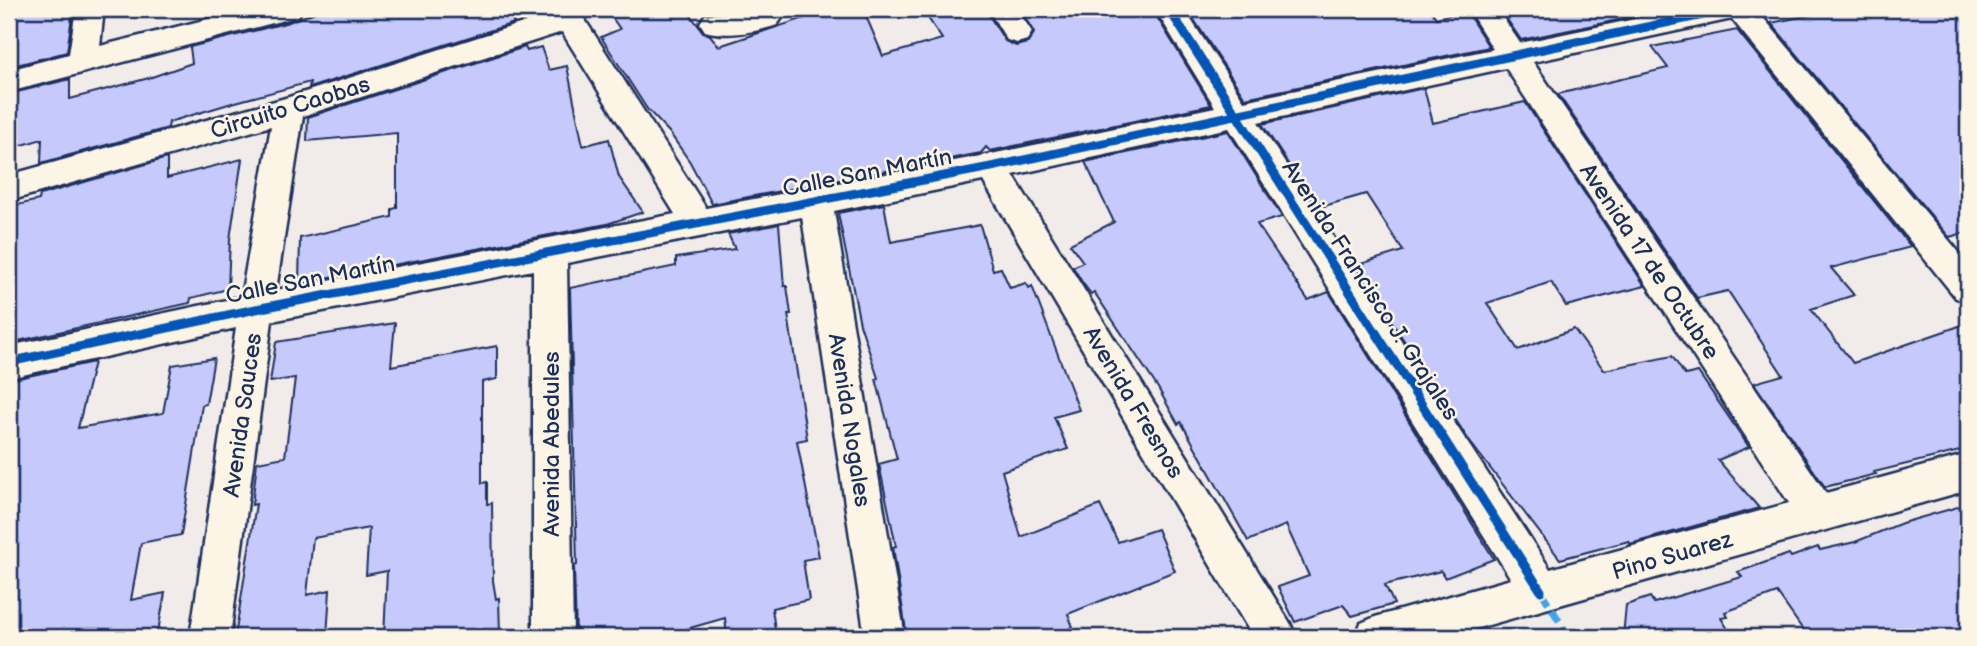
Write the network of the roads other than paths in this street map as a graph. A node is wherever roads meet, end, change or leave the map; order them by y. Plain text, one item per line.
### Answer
1 (90, 9) edge
2 (1169, 9) edge
3 (1482, 9) edge
4 (1731, 9) edge
5 (1740, 9) edge
6 (282, 10) edge
7 (566, 14) edge
8 (767, 18) dead end
9 (717, 25) edge
10 (1512, 53) junction
11 (83, 61) junction
12 (9, 81) edge
13 (289, 109) junction
14 (1235, 114) junction
15 (991, 167) junction
16 (9, 188) edge
17 (816, 202) junction
18 (697, 222) junction
19 (550, 251) junction
20 (1968, 288) edge
21 (256, 309) junction
22 (9, 362) edge
23 (1968, 472) edge
24 (1818, 514) junction
25 (1541, 591) junction
26 (210, 637) edge
27 (552, 637) edge
28 (885, 637) edge
29 (1276, 637) edge
30 (1375, 637) edge

1 - 11 street
2 - 14 street, Avenida Francisco J. Grajales
3 - 10 street, Avenida 17 de Octubre
4 - 10 street, Calle San Martín
5 - 20 street
6 - 11 street
7 - 13 street, Circuito Caobas
7 - 18 street
8 - 9 street
10 - 14 street, Calle San Martín
10 - 24 street, Avenida 17 de Octubre
11 - 12 street
13 - 16 street, Circuito Caobas
13 - 21 street, Avenida Sauces
14 - 15 street, Calle San Martín
14 - 25 street, Avenida Francisco J. Grajales
15 - 17 street, Calle San Martín
15 - 29 street, Avenida Fresnos
17 - 18 street, Calle San Martín
17 - 28 street, Avenida Nogales
18 - 19 street, Calle San Martín
19 - 21 street, Calle San Martín
19 - 27 street, Avenida Abedules
21 - 22 street, Calle San Martín
21 - 26 street, Avenida Sauces
23 - 24 street, Pino Suarez
24 - 25 street, Pino Suarez
25 - 30 street, Pino Suarez

